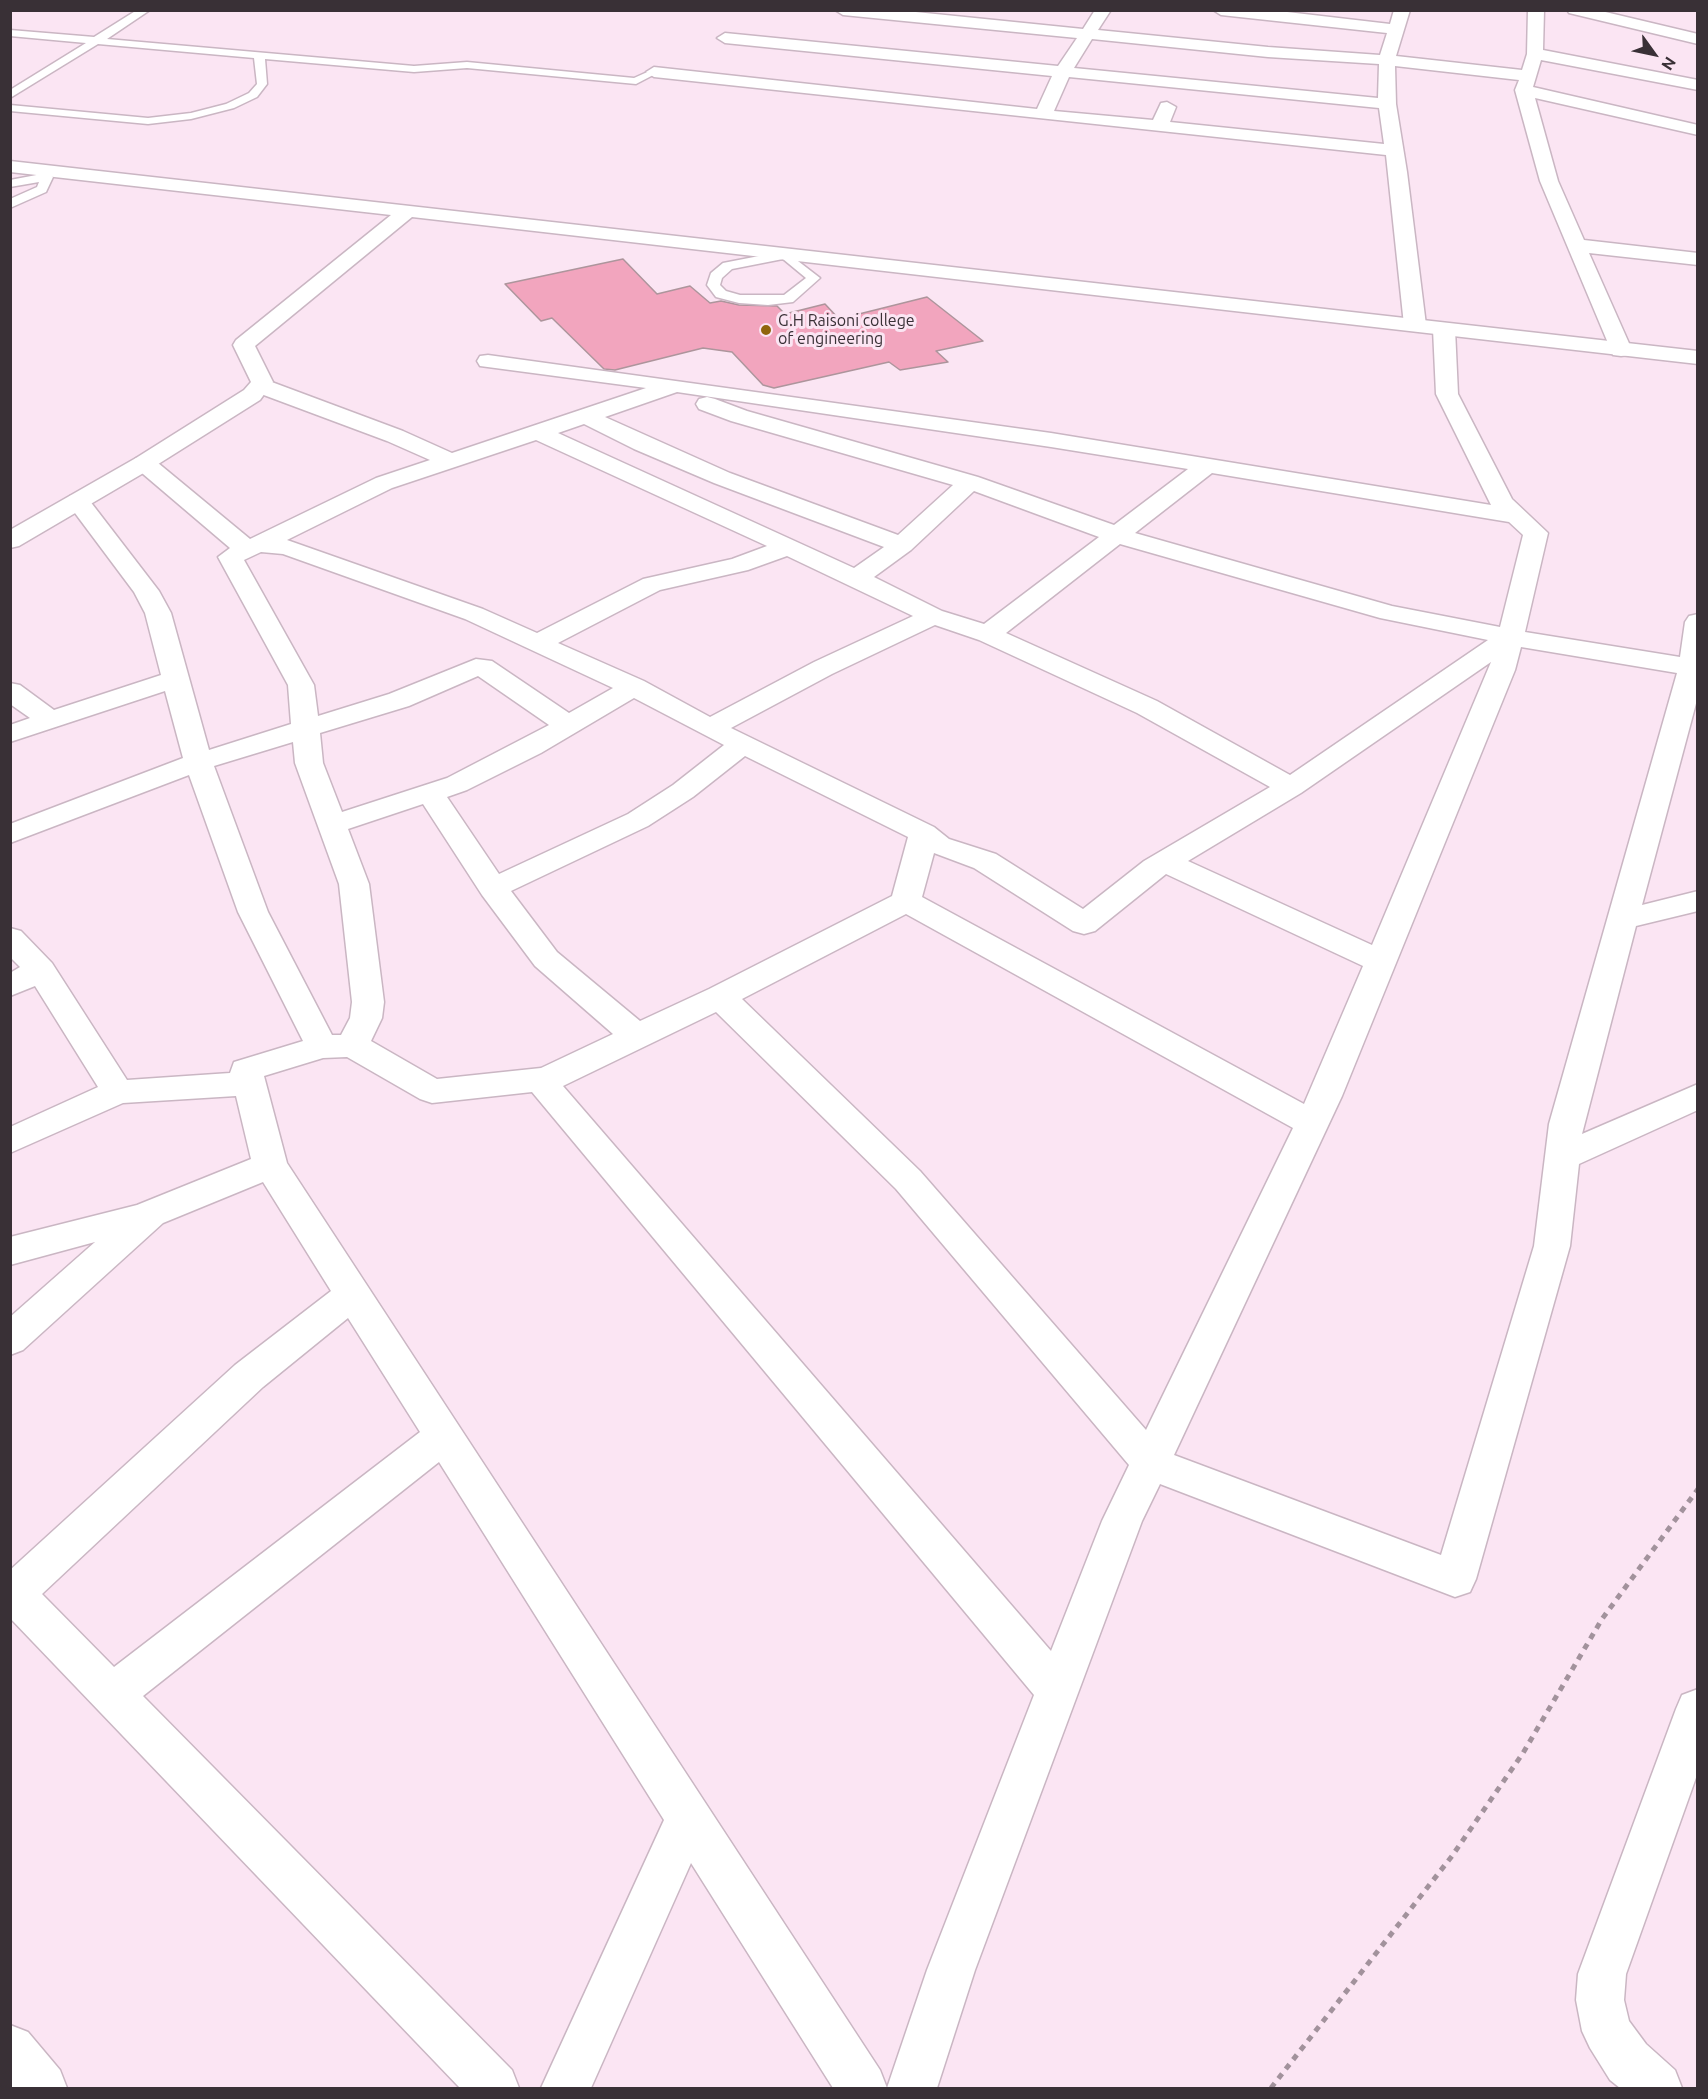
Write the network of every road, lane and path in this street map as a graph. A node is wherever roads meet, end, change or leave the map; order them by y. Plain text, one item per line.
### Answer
1 (145, 10) edge
2 (843, 10) edge
3 (1103, 10) edge
4 (1221, 10) edge
5 (1402, 10) edge
6 (1536, 10) edge
7 (1575, 10) edge
8 (1396, 28) junction
9 (10, 33) edge
10 (1088, 33) junction
11 (725, 38) dead end
12 (1691, 38) edge
13 (93, 42) junction
14 (1268, 52) junction
15 (1534, 54) junction
16 (259, 56) junction
17 (1387, 60) junction
18 (1062, 71) junction
19 (654, 72) joint
20 (1639, 72) junction
21 (1175, 82) junction
22 (1526, 83) junction
23 (1698, 85) edge
24 (1250, 90) junction
25 (10, 95) edge
26 (1387, 104) junction
27 (10, 108) edge
28 (1043, 115) junction
29 (1160, 126) junction
30 (1698, 130) edge
31 (1394, 150) junction
32 (10, 166) edge
33 (52, 174) junction
34 (10, 184) edge
35 (10, 204) edge
36 (407, 212) junction
37 (1575, 245) junction
38 (785, 255) junction
39 (1698, 259) edge
40 (1430, 327) junction
41 (1621, 350) junction
42 (1698, 358) edge
43 (488, 361) dead end
44 (261, 386) junction
45 (673, 387) junction
46 (586, 416) junction
47 (538, 432) junction
48 (451, 461) junction
49 (144, 463) junction
50 (1208, 465) junction
51 (970, 482) junction
52 (78, 501) junction
53 (1517, 516) junction
54 (1114, 536) junction
55 (10, 541) edge
56 (902, 545) junction
57 (252, 547) junction
58 (788, 547) junction
59 (856, 579) junction
60 (933, 616) junction
61 (1698, 622) edge
62 (988, 634) junction
63 (1510, 637) junction
64 (537, 643) junction
65 (1695, 668) edge
66 (176, 679) junction
67 (634, 687) junction
68 (10, 691) edge
69 (50, 720) junction
70 (569, 726) junction
71 (305, 728) junction
72 (710, 728) junction
73 (10, 734) edge
74 (743, 744) junction
75 (198, 762) junction
76 (1291, 787) junction
77 (430, 794) junction
78 (332, 825) junction
79 (924, 833) junction
80 (10, 834) edge
81 (1165, 862) junction
82 (494, 888) junction
83 (906, 902) junction
84 (1698, 902) edge
85 (1622, 920) junction
86 (10, 938) edge
87 (1381, 962) junction
88 (41, 970) junction
89 (10, 986) edge
90 (720, 997) junction
91 (636, 1036) junction
92 (337, 1046) junction
93 (548, 1079) junction
94 (249, 1084) junction
95 (118, 1092) junction
96 (1698, 1096) edge
97 (1312, 1123) junction
98 (10, 1141) edge
99 (1562, 1158) junction
100 (270, 1165) junction
101 (150, 1214) junction
102 (10, 1251) edge
103 (353, 1294) junction
104 (10, 1340) edge
105 (444, 1436) junction
106 (1151, 1463) junction
107 (1698, 1489) edge
108 (13, 1595) edge
109 (1058, 1691) junction
110 (112, 1695) junction
111 (1698, 1709) edge
112 (688, 1819) junction
113 (10, 2050) edge
114 (42, 2088) edge
115 (494, 2088) edge
116 (566, 2088) edge
117 (862, 2088) edge
118 (912, 2088) edge
119 (1271, 2088) edge
120 (1658, 2088) edge

1 - 13 lane
2 - 10 street
3 - 10 street
4 - 8 street
5 - 8 street
6 - 15 street
7 - 12 street
8 - 17 street
9 - 13 lane
10 - 14 street
10 - 18 street
11 - 18 street
12 - 20 street
13 - 16 lane
13 - 25 lane
14 - 17 street
14 - 24 street
15 - 20 street
15 - 22 street
16 - 19 lane
16 - 27 lane
17 - 22 street
17 - 26 street
18 - 21 street
18 - 28 street
19 - 28 street
20 - 23 street
21 - 24 street
21 - 29 street
22 - 30 street
22 - 37 street
24 - 26 street
26 - 31 street
28 - 29 street
29 - 31 street
31 - 40 street
32 - 33 street
33 - 34 lane
33 - 35 lane
33 - 36 street
36 - 38 street
36 - 44 street
37 - 39 street
37 - 41 street
38 - 38 lane
38 - 40 street
40 - 41 street
40 - 53 street
41 - 42 street
43 - 45 street
44 - 48 street
44 - 49 street
45 - 46 street
45 - 50 street
45 - 51 street
46 - 47 street
46 - 56 street
47 - 48 street
47 - 58 street
48 - 57 street
49 - 52 street
49 - 57 street
50 - 53 street
50 - 54 street
51 - 54 street
51 - 56 street
52 - 55 street
52 - 66 street
53 - 63 street
54 - 62 street
54 - 63 street
56 - 59 street
57 - 64 street
57 - 71 street
58 - 59 street
58 - 64 street
59 - 60 street
60 - 62 street
60 - 72 street
61 - 65 street
62 - 76 street
63 - 65 street
63 - 76 street
63 - 87 street
64 - 67 street
65 - 85 street
66 - 69 street
66 - 75 street
67 - 70 street
67 - 72 street
68 - 69 street
69 - 73 street
70 - 71 street
70 - 77 street
71 - 75 street
71 - 78 street
72 - 74 street
74 - 79 street
74 - 82 street
75 - 80 street
75 - 92 street
76 - 81 street
77 - 78 street
77 - 82 street
78 - 92 street
79 - 81 street
79 - 83 street
81 - 87 street
82 - 91 street
83 - 90 street
83 - 97 street
84 - 85 street
85 - 99 street
86 - 88 street
87 - 97 street
88 - 89 street
88 - 95 street
90 - 91 street
90 - 106 street
91 - 93 street
92 - 93 street
92 - 94 street
93 - 109 street
94 - 95 street
94 - 100 street
95 - 98 street
96 - 99 street
97 - 106 street
99 - 106 street
100 - 101 street
100 - 103 street
101 - 102 street
101 - 104 street
103 - 105 street
103 - 108 street
105 - 110 street
105 - 112 street
106 - 109 street
107 - 119 path
108 - 110 street
109 - 118 street
110 - 115 street
111 - 120 street
112 - 116 street
112 - 117 street
113 - 114 street

